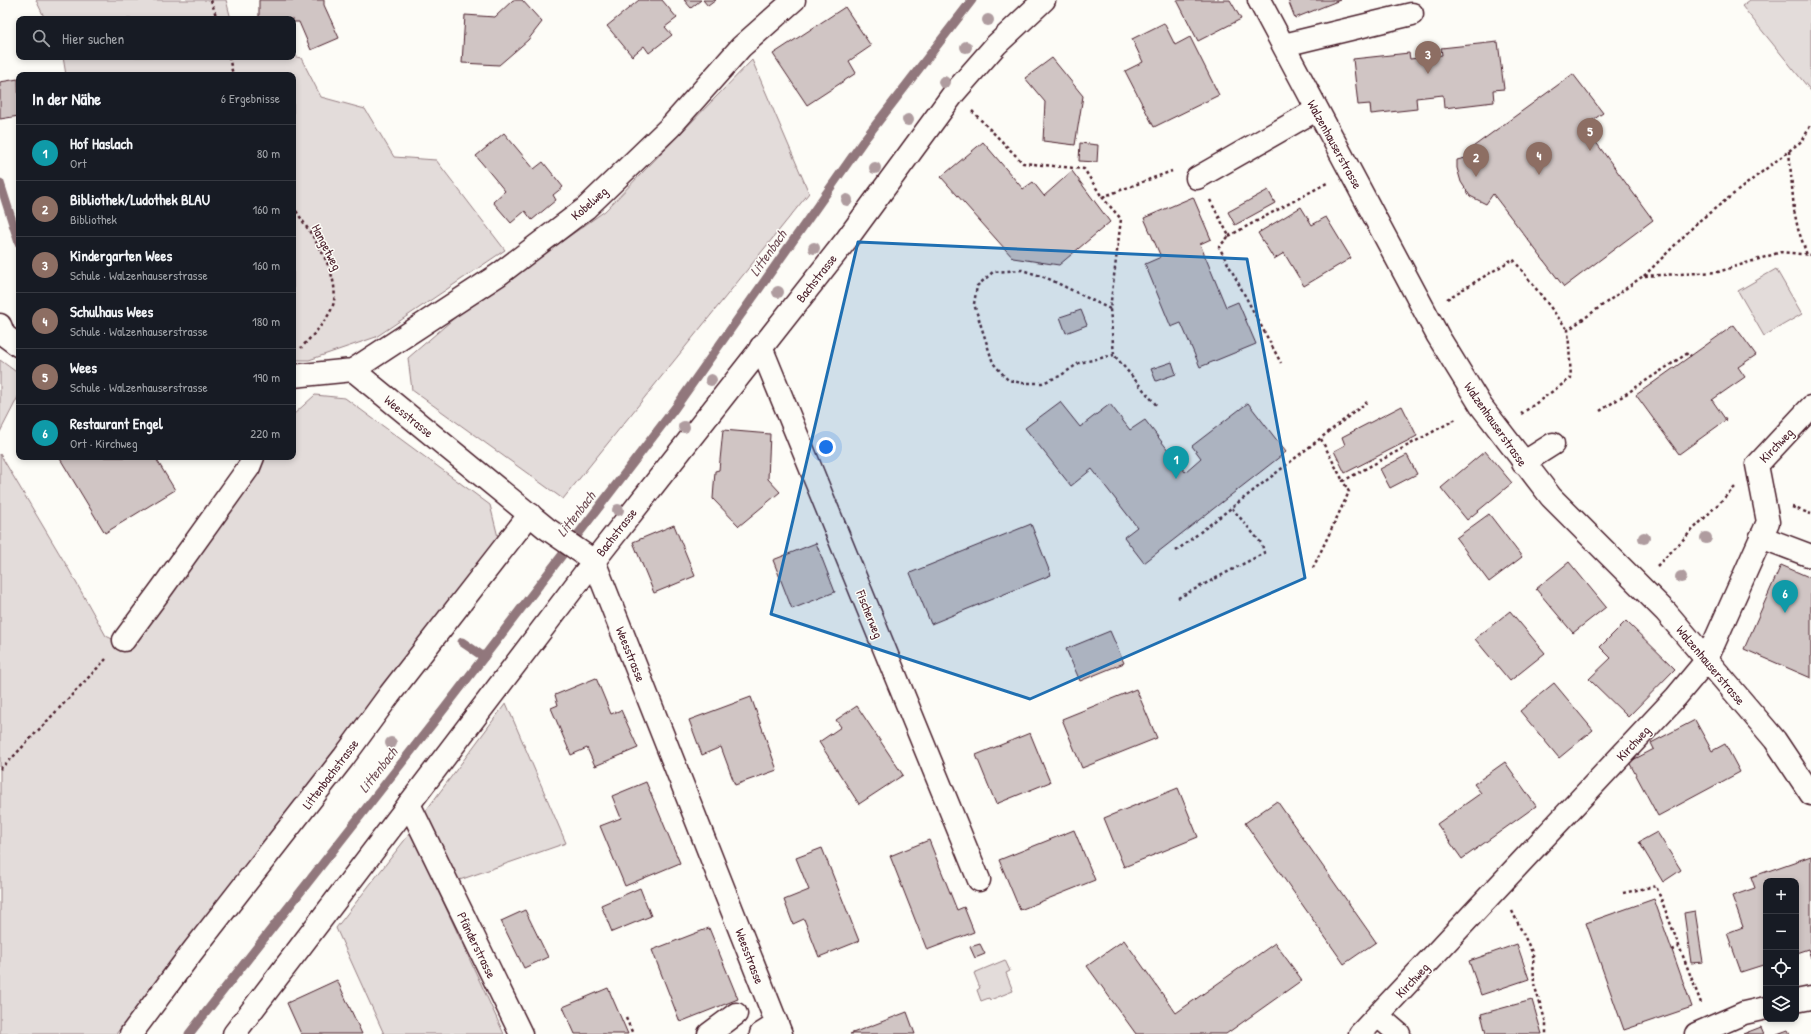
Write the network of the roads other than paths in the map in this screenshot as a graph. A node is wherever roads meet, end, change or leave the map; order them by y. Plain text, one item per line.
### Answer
1 (794, 0) edge
2 (1044, 0) edge
3 (1259, 0) edge
4 (1412, 14) dead end
5 (1286, 50) junction
6 (1316, 110) junction
7 (1198, 178) road end
8 (0, 325) edge
9 (16, 344) edge
10 (761, 348) junction
11 (353, 370) junction
12 (296, 376) edge
13 (1811, 407) edge
14 (1553, 444) dead end
15 (252, 460) edge
16 (1523, 463) junction
17 (538, 521) junction
18 (1761, 538) junction
19 (1811, 556) edge
20 (589, 558) junction
21 (124, 640) road end
22 (1706, 661) junction
23 (1811, 794) edge
24 (409, 804) junction
25 (979, 880) dead end
26 (1811, 998) edge
27 (1799, 1000) edge
28 (1763, 1009) edge
29 (736, 1014) dead end
30 (1378, 1016) junction
31 (243, 1030) edge
32 (773, 1031) edge
33 (131, 1034) edge
34 (521, 1034) edge
35 (709, 1034) edge
36 (1360, 1034) edge
37 (1399, 1034) edge
38 (1696, 1034) edge

1 - 11 street, Kobelweg
2 - 10 street, Bachstrasse
3 - 5 street, Walzenhauserstrasse
4 - 5 street
5 - 6 street, Walzenhauserstrasse
6 - 7 street
6 - 16 street, Walzenhauserstrasse
8 - 9 street
10 - 20 street, Bachstrasse
10 - 25 street, Fischerweg
11 - 12 street
11 - 17 street, Weesstrasse
13 - 18 street, Kirchweg
14 - 16 street
15 - 21 street
16 - 22 street, Walzenhauserstrasse
17 - 20 street, Weesstrasse
17 - 33 street, Littenbachstrasse
18 - 19 street
18 - 22 street, Kirchweg
20 - 24 street, Bachstrasse
20 - 32 street, Weesstrasse
22 - 23 street, Walzenhauserstrasse
22 - 30 street, Kirchweg
24 - 31 street, Bachstrasse
24 - 34 street, Pfänderstrasse
26 - 27 street
28 - 38 street
29 - 35 street
30 - 36 street, Kirchweg
30 - 37 street

